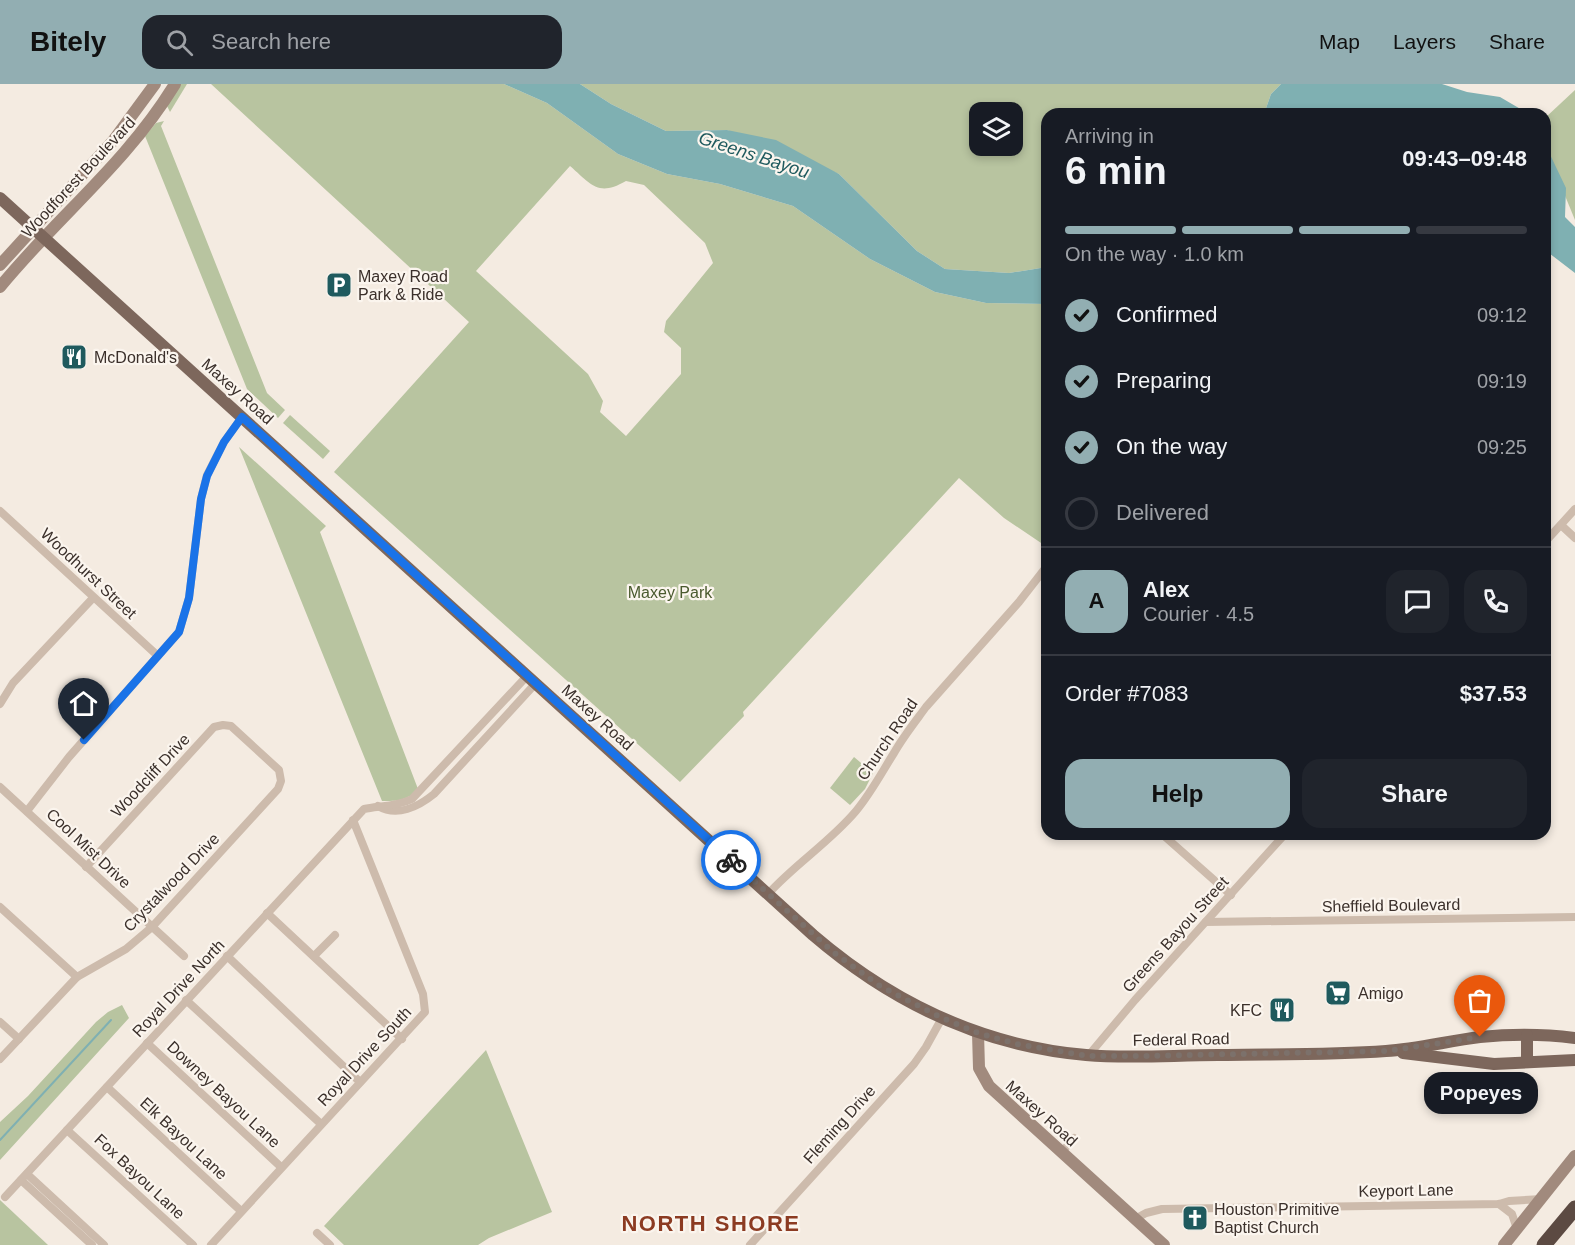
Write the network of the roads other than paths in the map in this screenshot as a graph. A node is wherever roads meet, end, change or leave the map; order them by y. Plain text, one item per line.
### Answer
1 (155, 84) edge
2 (175, 84) edge
3 (145, 100) junction
4 (159, 109) junction
5 (113, 141) junction
6 (126, 152) junction
7 (0, 198) edge
8 (34, 229) junction
9 (44, 238) junction
10 (0, 265) edge
11 (0, 287) edge
12 (242, 417) junction
13 (1575, 509) edge
14 (0, 511) edge
15 (1561, 525) junction
16 (1551, 536) edge
17 (1575, 538) edge
18 (1041, 574) edge
19 (93, 598) junction
20 (158, 656) junction
21 (531, 679) junction
22 (0, 704) edge
23 (473, 734) junction
24 (242, 736) joint
25 (482, 742) junction
26 (0, 787) edge
27 (378, 806) junction
28 (27, 812) junction
29 (353, 820) junction
30 (1169, 840) edge
31 (1280, 840) edge
32 (86, 867) junction
33 (768, 894) junction
34 (1231, 895) junction
35 (0, 907) edge
36 (267, 913) junction
37 (1575, 918) edge
38 (1206, 922) junction
39 (152, 927) junction
40 (334, 935) dead end
41 (184, 956) dead end
42 (227, 956) junction
43 (314, 956) junction
44 (77, 977) junction
45 (186, 1000) junction
46 (942, 1018) junction
47 (0, 1022) edge
48 (978, 1033) junction
49 (1527, 1035) junction
50 (1575, 1038) edge
51 (19, 1039) junction
52 (402, 1039) junction
53 (1453, 1041) junction
54 (147, 1043) junction
55 (1387, 1051) junction
56 (1088, 1056) junction
57 (0, 1059) edge
58 (1452, 1060) junction
59 (1575, 1060) edge
60 (1527, 1062) junction
61 (360, 1082) junction
62 (107, 1087) junction
63 (321, 1124) junction
64 (67, 1130) junction
65 (1074, 1138) dead end
66 (1061, 1153) junction
67 (1575, 1156) edge
68 (281, 1167) junction
69 (24, 1177) junction
70 (5, 1197) dead end
71 (1542, 1199) junction
72 (1499, 1204) junction
73 (241, 1211) junction
74 (1573, 1211) edge
75 (1135, 1219) junction
76 (1517, 1229) junction
77 (317, 1233) dead end
78 (92, 1241) edge
79 (104, 1245) edge
80 (193, 1245) edge
81 (211, 1245) edge
82 (330, 1245) edge
83 (750, 1245) edge
84 (1164, 1245) edge
85 (1504, 1245) edge
86 (1542, 1245) edge

1 - 3 main road, Woodforest Boulevard
2 - 4 main road, Woodforest Boulevard
3 - 4 main road
3 - 5 main road, Woodforest Boulevard
4 - 6 main road, Woodforest Boulevard
5 - 6 main road
5 - 8 main road, Woodforest Boulevard
6 - 9 main road, Woodforest Boulevard
7 - 8 main road, Maxey Road
8 - 9 main road, Maxey Road
8 - 10 main road, Woodforest Boulevard
9 - 11 main road, Woodforest Boulevard
9 - 12 main road, Maxey Road
12 - 20 street
12 - 21 main road, Maxey Road
13 - 15 street
14 - 19 street, Woodhurst Street
15 - 16 street
15 - 17 street
18 - 33 street, Church Road
19 - 20 street, Woodhurst Street
19 - 22 street
20 - 28 street
21 - 23 street, Royal Drive North
21 - 25 street
21 - 33 main road, Maxey Road
23 - 25 street
23 - 27 street, Royal Drive North
24 - 32 street, Woodcliff Drive
24 - 39 street, Crystalwood Drive
25 - 27 street
26 - 28 street, Cool Mist Drive
27 - 29 street, Royal Drive North
28 - 32 street, Cool Mist Drive
29 - 36 street, Royal Drive North
29 - 52 street, Royal Drive South
30 - 34 street
31 - 34 street, Greens Bayou Street
32 - 39 street, Cool Mist Drive
33 - 46 main road, Maxey Road
34 - 38 street, Greens Bayou Street
35 - 44 street
36 - 42 street, Royal Drive North
36 - 43 street
37 - 38 street, Sheffield Boulevard
38 - 56 street, Greens Bayou Street
39 - 41 street, Cool Mist Drive
39 - 44 street, Crystalwood Drive
40 - 43 street
42 - 45 street, Royal Drive North
42 - 61 street
43 - 52 street
44 - 51 street, Crystalwood Drive
45 - 54 street, Royal Drive North
45 - 63 street
46 - 48 main road, Maxey Road
46 - 83 street, Fleming Drive
47 - 51 street
48 - 56 main road, Federal Road
48 - 66 main road, Maxey Road
49 - 50 main road, Federal Road
49 - 53 main road, Federal Road
49 - 60 main road
51 - 57 street, Crystalwood Drive
52 - 61 street, Royal Drive South
53 - 55 main road, Federal Road
53 - 58 main road
54 - 62 street, Royal Drive North
54 - 68 street, Downey Bayou Lane
55 - 56 main road, Federal Road
55 - 58 main road, Federal Road
58 - 60 main road, Federal Road
59 - 60 main road, Federal Road
61 - 63 street, Royal Drive South
62 - 64 street, Royal Drive North
62 - 73 street, Elk Bayou Lane
63 - 68 street, Royal Drive South
64 - 69 street, Royal Drive North
64 - 80 street, Fox Bayou Lane
65 - 66 street
66 - 75 main road, Maxey Road
67 - 71 main road
68 - 73 street, Royal Drive South
69 - 70 street, Royal Drive North
69 - 78 street
71 - 72 street, Keyport Lane
71 - 76 main road
72 - 75 street, Keyport Lane
72 - 76 street
73 - 81 street, Royal Drive South
74 - 86 highway
75 - 84 main road, Maxey Road
76 - 85 main road
77 - 82 street
78 - 79 street

